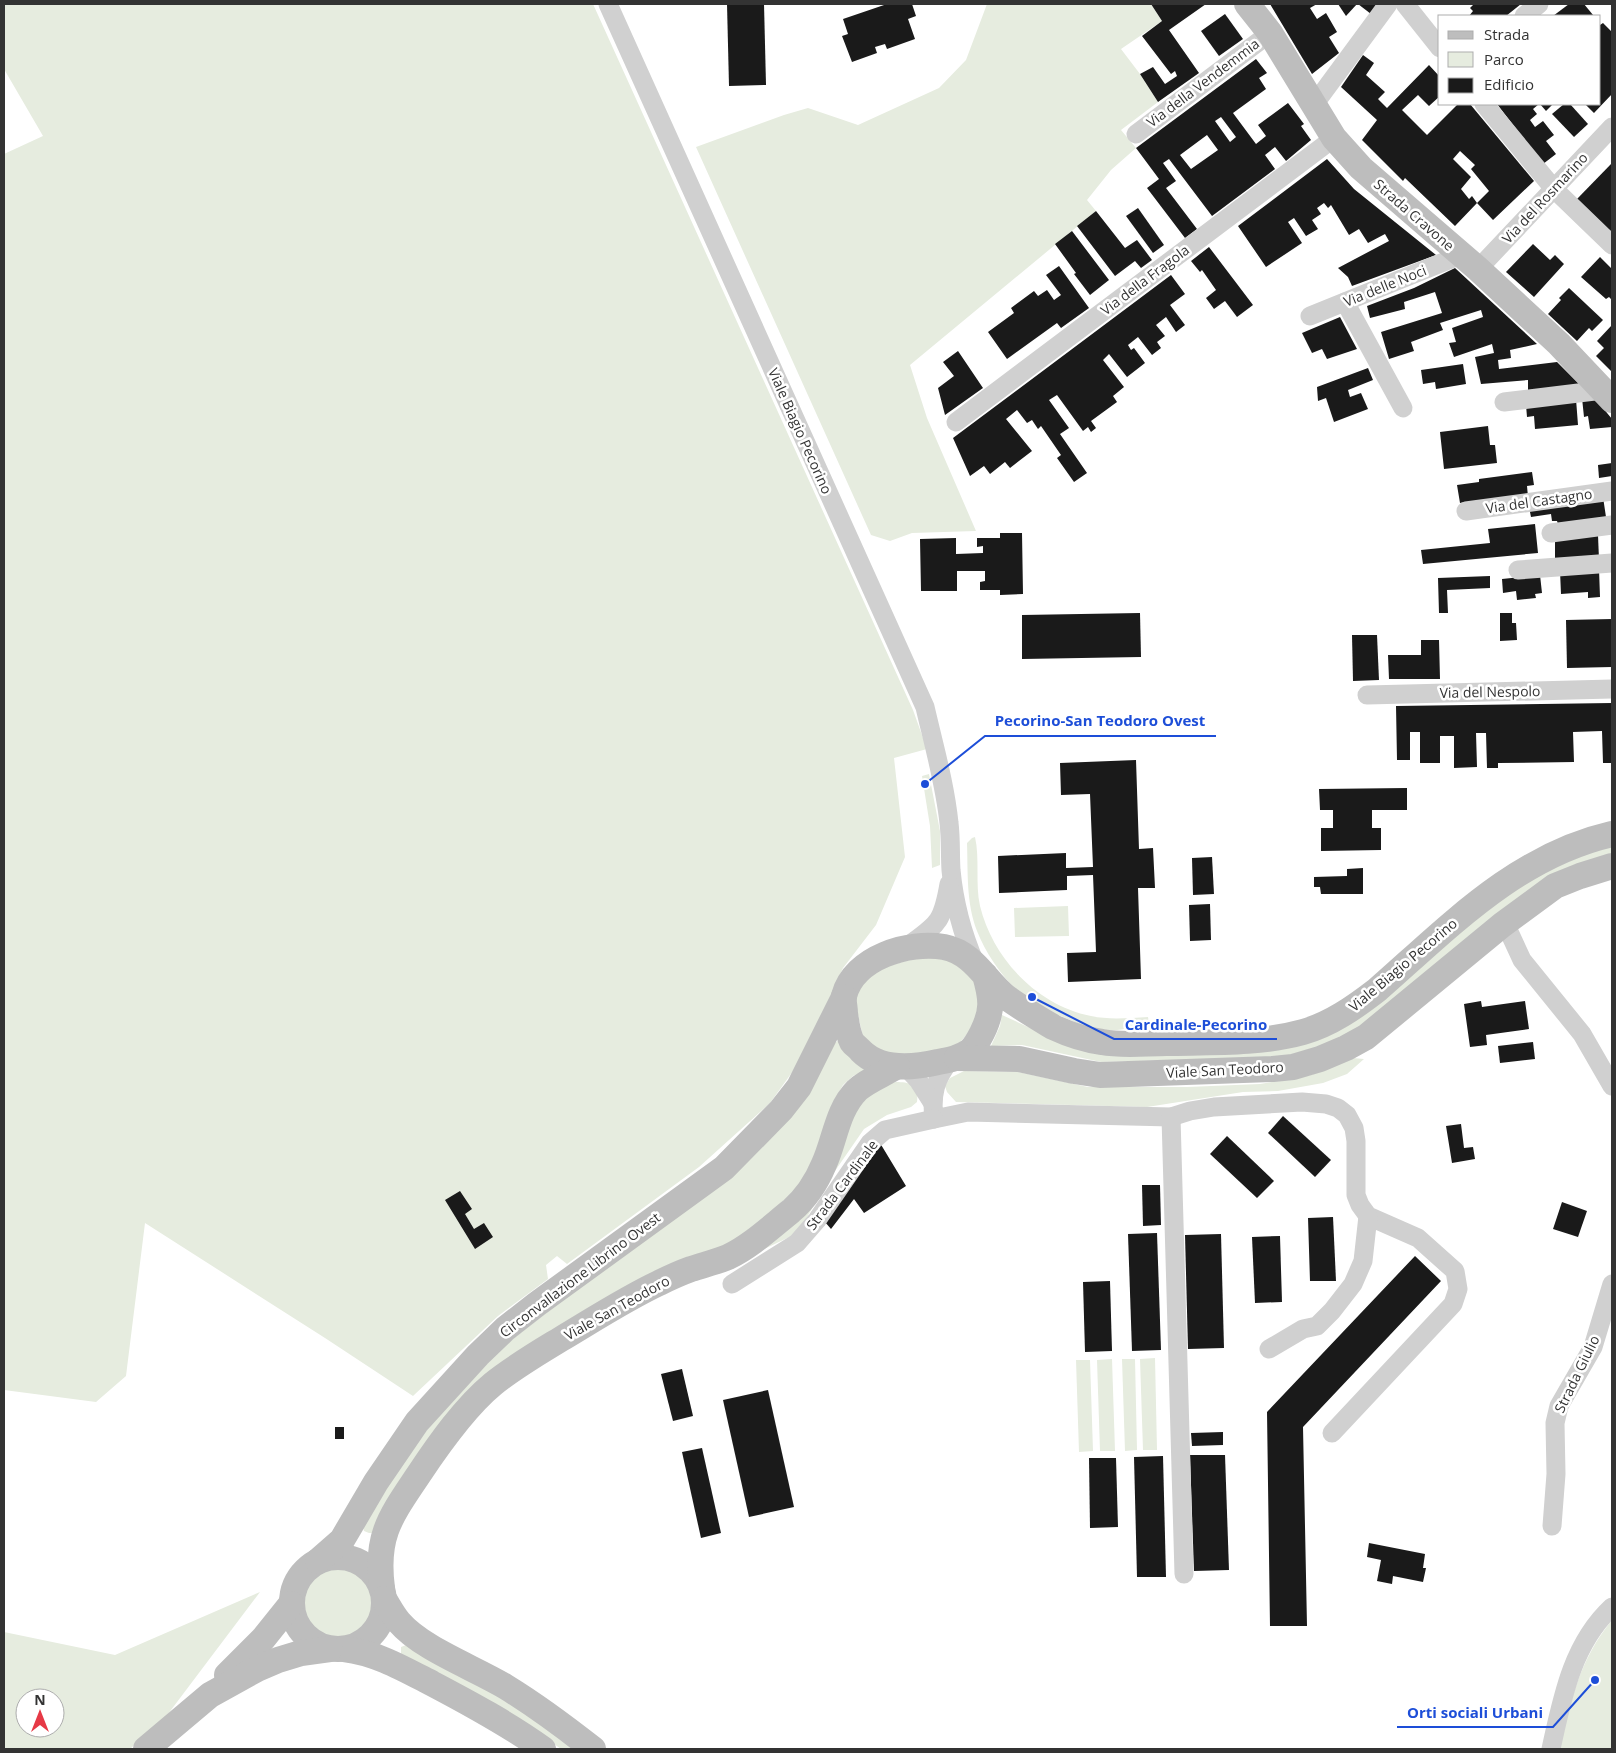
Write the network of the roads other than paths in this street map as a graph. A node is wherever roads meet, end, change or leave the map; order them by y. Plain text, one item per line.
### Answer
1 (608, 4) edge
2 (1247, 4) edge
3 (1388, 4) edge
4 (1405, 4) edge
5 (1539, 4) edge
6 (1525, 15) edge
7 (1270, 33) junction
8 (1438, 45) edge
9 (1485, 105) edge
10 (1313, 106) junction
11 (1612, 127) edge
12 (1136, 134) dead end
13 (1334, 138) junction
14 (1554, 189) junction
15 (1612, 245) edge
16 (1469, 262) junction
17 (1345, 302) junction
18 (1310, 316) dead end
19 (1607, 395) edge
20 (1504, 402) dead end
21 (1403, 408) dead end
22 (956, 422) dead end
23 (1612, 491) edge
24 (1466, 511) dead end
25 (1612, 525) edge
26 (1551, 533) dead end
27 (1612, 563) edge
28 (1518, 570) dead end
29 (1612, 689) edge
30 (1367, 695) dead end
31 (1612, 834) edge
32 (1612, 866) edge
33 (951, 870) junction
34 (1502, 925) junction
35 (904, 948) junction
36 (980, 969) junction
37 (844, 996) junction
38 (954, 1059) junction
39 (901, 1067) junction
40 (1612, 1086) edge
41 (933, 1111) junction
42 (1171, 1117) junction
43 (1368, 1216) junction
44 (732, 1284) dead end
45 (1612, 1284) edge
46 (1269, 1349) dead end
47 (1332, 1434) dead end
48 (1552, 1526) dead end
49 (318, 1561) junction
50 (1184, 1574) dead end
51 (383, 1594) junction
52 (291, 1604) junction
53 (1612, 1608) edge
54 (337, 1649) junction
55 (210, 1695) junction
56 (146, 1749) edge
57 (543, 1749) edge
58 (594, 1749) edge
59 (1551, 1749) edge

1 - 33 street, Viale Biagio Pecorino
2 - 7 main road, Strada Cravone
3 - 10 street
4 - 8 street
5 - 6 street
7 - 10 main road, Strada Cravone
7 - 12 street, Via della Vendemmia
9 - 14 street
10 - 13 main road, Strada Cravone
11 - 14 street, Via del Rosmarino
13 - 16 main road, Strada Cravone
13 - 22 street, Via della Fragola
14 - 15 street
14 - 16 street, Via del Rosmarino
16 - 17 street, Via delle Noci
16 - 19 main road, Strada Cravone
17 - 18 street, Via delle Noci
17 - 21 street
19 - 20 street
23 - 24 street, Via del Castagno
25 - 26 street
27 - 28 street
29 - 30 street, Via del Nespolo
31 - 36 main road, Viale Biagio Pecorino
32 - 34 main road, Viale San Teodoro
33 - 35 street
33 - 36 street
34 - 38 main road, Viale San Teodoro
34 - 40 street
35 - 36 main road
35 - 37 main road
36 - 38 main road
37 - 39 main road
37 - 49 main road, Circonvallazione Librino Ovest
38 - 39 main road
38 - 41 street
39 - 41 street
39 - 51 main road, Viale San Teodoro
41 - 42 street, Strada Cardinale
41 - 44 street, Strada Cardinale
42 - 43 street, Strada Cardinale
42 - 50 street
43 - 46 street
43 - 47 street
45 - 48 street, Strada Giulio
49 - 51 main road
49 - 52 main road
51 - 54 main road
51 - 58 main road, Viale San Teodoro
52 - 54 main road
52 - 55 main road
53 - 59 street
54 - 55 main road
54 - 57 main road
55 - 56 main road

